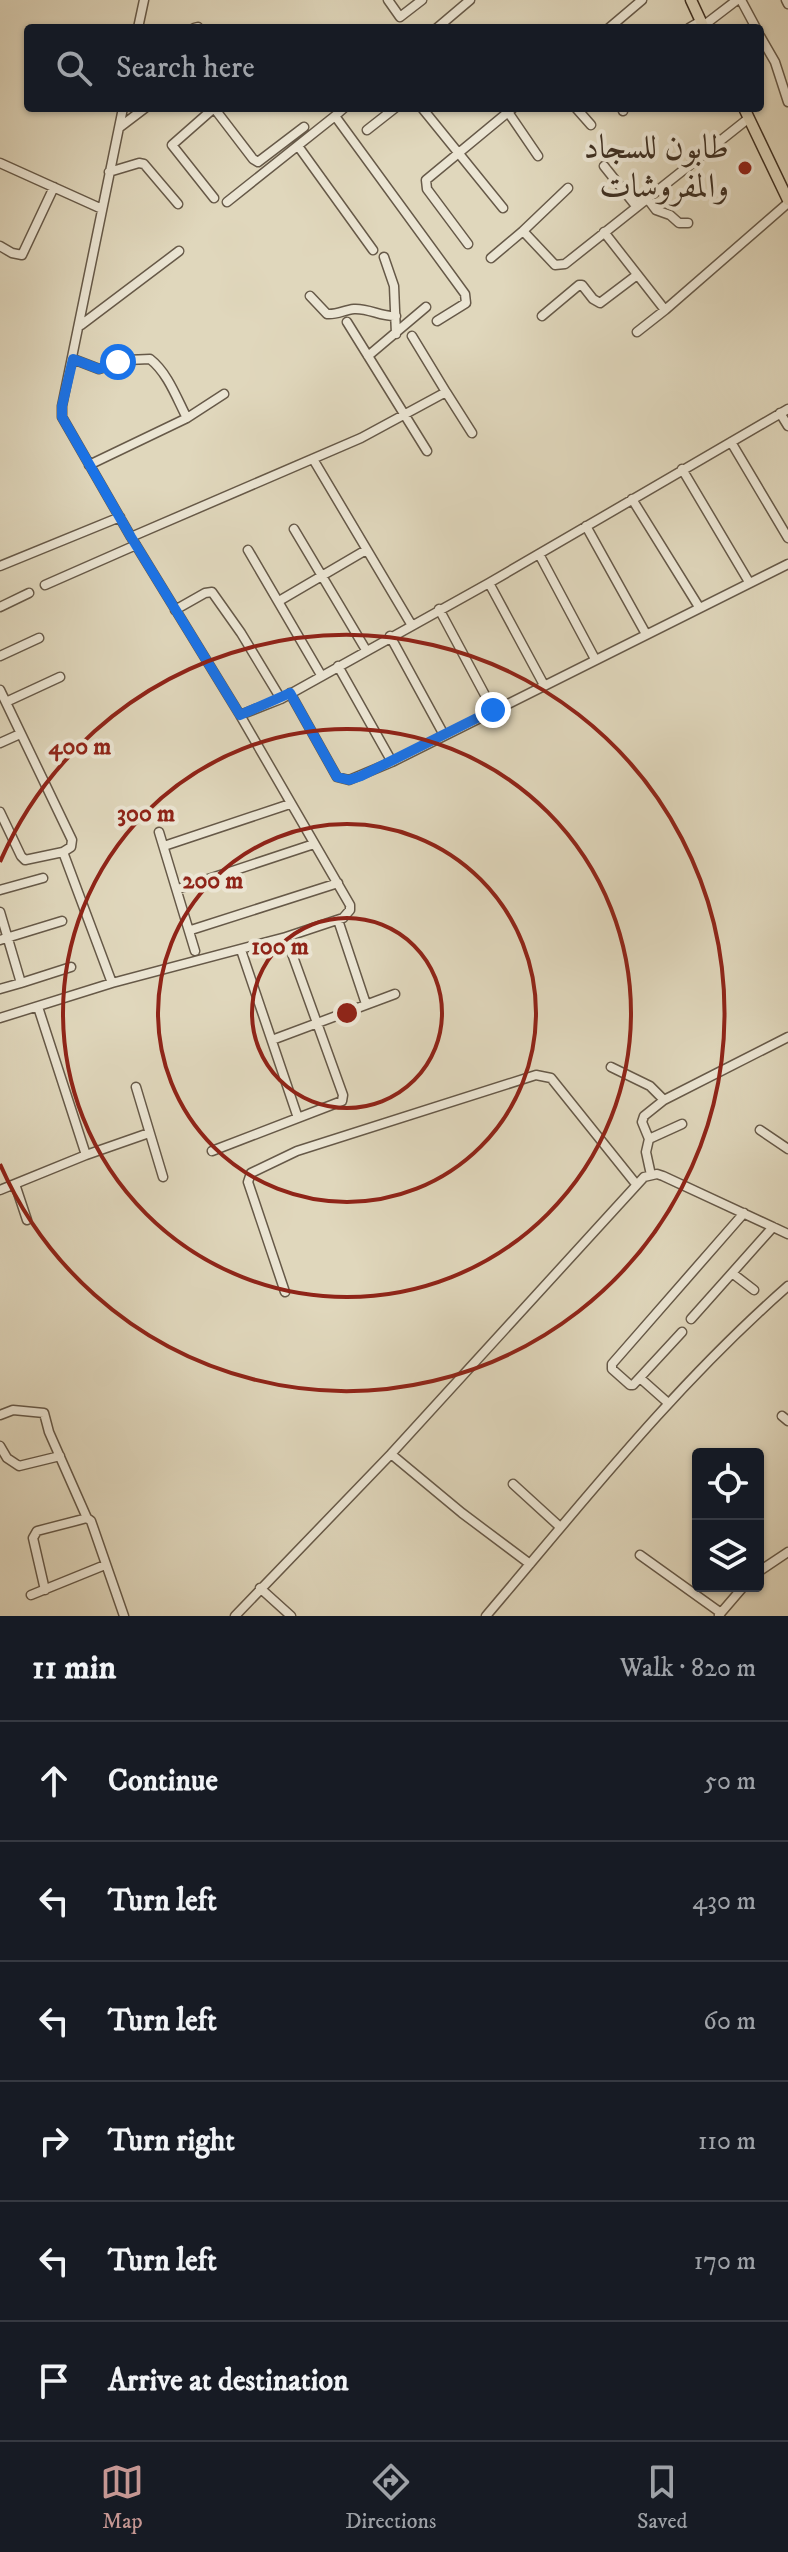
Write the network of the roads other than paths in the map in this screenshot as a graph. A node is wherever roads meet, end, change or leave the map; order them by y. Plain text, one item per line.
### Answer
1 (144, 0) edge
2 (388, 0) edge
3 (422, 0) edge
4 (470, 0) edge
5 (642, 0) edge
6 (691, 0) edge
7 (739, 0) edge
8 (139, 24) edge
9 (442, 24) edge
10 (614, 24) edge
11 (703, 24) edge
12 (704, 24) edge
13 (754, 24) edge
14 (764, 43) edge
15 (788, 102) edge
16 (122, 112) edge
17 (140, 112) edge
18 (209, 112) edge
19 (217, 112) edge
20 (340, 112) edge
21 (390, 112) edge
22 (425, 112) edge
23 (508, 112) edge
24 (511, 112) edge
25 (580, 112) edge
26 (746, 113) edge
27 (335, 116) junction
28 (591, 125) dead end
29 (120, 127) junction
30 (304, 127) dead end
31 (367, 130) dead end
32 (298, 146) junction
33 (460, 154) junction
34 (538, 156) dead end
35 (0, 163) edge
36 (604, 166) dead end
37 (109, 172) junction
38 (54, 187) junction
39 (568, 188) dead end
40 (214, 198) dead end
41 (647, 198) junction
42 (227, 202) dead end
43 (788, 202) edge
44 (178, 204) dead end
45 (636, 206) junction
46 (503, 208) dead end
47 (102, 209) junction
48 (688, 223) dead end
49 (523, 231) junction
50 (604, 232) junction
51 (468, 244) dead end
52 (0, 246) edge
53 (373, 250) dead end
54 (179, 251) dead end
55 (384, 257) dead end
56 (491, 258) dead end
57 (637, 275) junction
58 (310, 296) dead end
59 (426, 307) dead end
60 (665, 310) junction
61 (396, 316) junction
62 (542, 316) dead end
63 (437, 321) dead end
64 (347, 322) dead end
65 (80, 325) junction
66 (637, 332) dead end
67 (396, 334) junction
68 (412, 336) dead end
69 (368, 356) junction
70 (73, 359) junction
71 (446, 392) junction
72 (224, 394) dead end
73 (784, 411) edge
74 (404, 414) junction
75 (187, 418) junction
76 (788, 426) edge
77 (472, 433) dead end
78 (731, 442) junction
79 (427, 451) dead end
80 (313, 459) junction
81 (89, 465) junction
82 (682, 469) junction
83 (632, 499) junction
84 (120, 517) junction
85 (586, 526) junction
86 (294, 529) dead end
87 (788, 538) edge
88 (134, 541) junction
89 (248, 550) dead end
90 (366, 550) junction
91 (539, 554) junction
92 (788, 564) edge
93 (0, 566) edge
94 (322, 576) junction
95 (749, 582) junction
96 (489, 583) junction
97 (45, 585) dead end
98 (29, 593) dead end
99 (279, 601) junction
100 (0, 607) edge
101 (699, 607) junction
102 (439, 609) junction
103 (175, 610) junction
104 (411, 624) junction
105 (646, 634) junction
106 (390, 636) junction
107 (39, 638) dead end
108 (366, 650) junction
109 (0, 656) edge
110 (595, 659) junction
111 (338, 666) junction
112 (321, 675) junction
113 (60, 677) dead end
114 (544, 685) junction
115 (0, 690) edge
116 (290, 693) junction
117 (281, 699) junction
118 (6, 702) junction
119 (493, 710) junction
120 (240, 715) junction
121 (20, 734) junction
122 (444, 735) junction
123 (0, 743) edge
124 (392, 762) junction
125 (290, 804) junction
126 (0, 812) edge
127 (159, 832) dead end
128 (314, 844) junction
129 (164, 846) junction
130 (63, 852) junction
131 (43, 878) dead end
132 (338, 883) junction
133 (178, 889) junction
134 (0, 890) edge
135 (0, 912) edge
136 (338, 920) junction
137 (62, 921) dead end
138 (191, 930) junction
139 (286, 937) junction
140 (4, 939) edge
141 (241, 950) junction
142 (195, 951) dead end
143 (71, 967) dead end
144 (21, 983) junction
145 (112, 983) junction
146 (0, 989) edge
147 (395, 994) dead end
148 (366, 1004) junction
149 (38, 1007) junction
150 (0, 1018) edge
151 (316, 1022) junction
152 (788, 1037) edge
153 (272, 1040) junction
154 (611, 1067) dead end
155 (136, 1087) dead end
156 (664, 1100) junction
157 (298, 1118) junction
158 (682, 1124) dead end
159 (760, 1130) dead end
160 (149, 1133) junction
161 (649, 1139) junction
162 (788, 1149) edge
163 (212, 1151) dead end
164 (86, 1155) junction
165 (651, 1175) junction
166 (163, 1177) dead end
167 (15, 1184) junction
168 (636, 1184) junction
169 (0, 1190) edge
170 (744, 1213) junction
171 (27, 1220) dead end
172 (773, 1227) junction
173 (788, 1234) edge
174 (732, 1273) junction
175 (788, 1286) edge
176 (754, 1290) dead end
177 (285, 1292) dead end
178 (691, 1319) dead end
179 (682, 1332) dead end
180 (640, 1378) junction
181 (667, 1402) junction
182 (0, 1415) edge
183 (0, 1446) edge
184 (391, 1454) junction
185 (60, 1456) junction
186 (513, 1484) dead end
187 (87, 1518) junction
188 (559, 1526) junction
189 (788, 1552) edge
190 (640, 1555) dead end
191 (530, 1564) junction
192 (105, 1565) junction
193 (764, 1568) edge
194 (260, 1588) junction
195 (45, 1590) junction
196 (739, 1592) edge
197 (31, 1595) dead end
198 (720, 1615) edge
199 (124, 1616) edge
200 (235, 1616) edge
201 (291, 1616) edge
202 (486, 1616) edge

1 - 8 street
2 - 3 street
4 - 9 street
5 - 10 street
6 - 11 main road
7 - 12 street
7 - 13 street
14 - 15 street
16 - 29 street
17 - 29 street
18 - 40 street
19 - 30 street
20 - 27 street
21 - 31 street
22 - 33 street
23 - 33 street
24 - 34 street
25 - 28 street
26 - 41 street
26 - 43 main road
27 - 32 street
27 - 63 street
29 - 37 street
32 - 42 street
32 - 53 street
33 - 46 street
33 - 51 street
35 - 38 street
36 - 45 street
37 - 44 street
37 - 47 street
38 - 47 street
38 - 52 street
39 - 49 street
41 - 45 street
41 - 48 street
43 - 60 street
45 - 50 street
47 - 65 street
49 - 50 street
49 - 56 street
50 - 57 street
54 - 65 street
55 - 61 street
57 - 60 street
57 - 62 street
58 - 61 street
59 - 67 street
60 - 66 street
61 - 67 street
64 - 69 street
65 - 70 street
67 - 69 street
68 - 71 street
69 - 74 street
70 - 75 street
70 - 81 street
71 - 74 street
71 - 77 street
72 - 75 street
73 - 76 street
73 - 78 street
74 - 79 street
74 - 80 street
75 - 81 street
78 - 82 street
78 - 87 street
80 - 88 street
80 - 90 street
81 - 84 street
82 - 83 street
82 - 95 street
83 - 85 street
83 - 101 street
84 - 88 street
84 - 93 street
85 - 91 street
85 - 105 street
86 - 94 street
88 - 97 street
88 - 103 street
89 - 99 street
90 - 94 street
90 - 104 street
91 - 96 street
91 - 110 street
92 - 95 street
94 - 99 street
94 - 108 street
95 - 101 street
96 - 102 street
96 - 114 street
98 - 100 street
99 - 112 street
101 - 105 street
102 - 104 street
102 - 119 street
103 - 117 street
103 - 120 street
104 - 106 street
105 - 110 street
106 - 108 street
106 - 122 street
107 - 109 street
108 - 111 street
110 - 114 street
111 - 112 street
111 - 124 street
112 - 116 street
113 - 118 street
114 - 119 street
115 - 118 street
116 - 117 street
116 - 124 street
117 - 120 street
118 - 121 street
119 - 122 street
120 - 125 street
121 - 123 street
121 - 130 street
122 - 124 street
125 - 128 street
125 - 129 street
126 - 130 street
127 - 129 street
128 - 132 street
128 - 133 street
129 - 133 street
130 - 145 street
131 - 134 street
132 - 136 street
132 - 138 street
133 - 138 street
135 - 140 street
136 - 139 street
136 - 148 street
137 - 140 street
138 - 142 street
139 - 141 street
139 - 151 street
140 - 144 street
141 - 145 street
141 - 153 street
143 - 144 street
144 - 146 street
145 - 149 street
147 - 148 street
148 - 151 street
149 - 150 street
149 - 164 street
151 - 153 street
151 - 157 street
152 - 156 street
153 - 157 street
154 - 156 street
155 - 160 street
156 - 161 street
157 - 163 street
158 - 161 street
159 - 162 street
160 - 164 street
160 - 166 street
161 - 165 street
164 - 167 street
165 - 168 street
165 - 170 street
167 - 169 street
167 - 171 street
168 - 177 street
168 - 184 street
170 - 172 street
170 - 180 street
172 - 173 street
172 - 174 street
174 - 176 street
174 - 178 street
175 - 181 street
179 - 180 street
180 - 181 street
181 - 188 street
182 - 185 street
183 - 185 street
184 - 191 street
184 - 194 street
185 - 187 street
186 - 188 street
187 - 192 street
187 - 195 street
188 - 191 street
189 - 193 street
190 - 198 street
191 - 202 street
192 - 195 street
192 - 199 street
194 - 200 street
194 - 201 street
195 - 197 street
196 - 198 street

